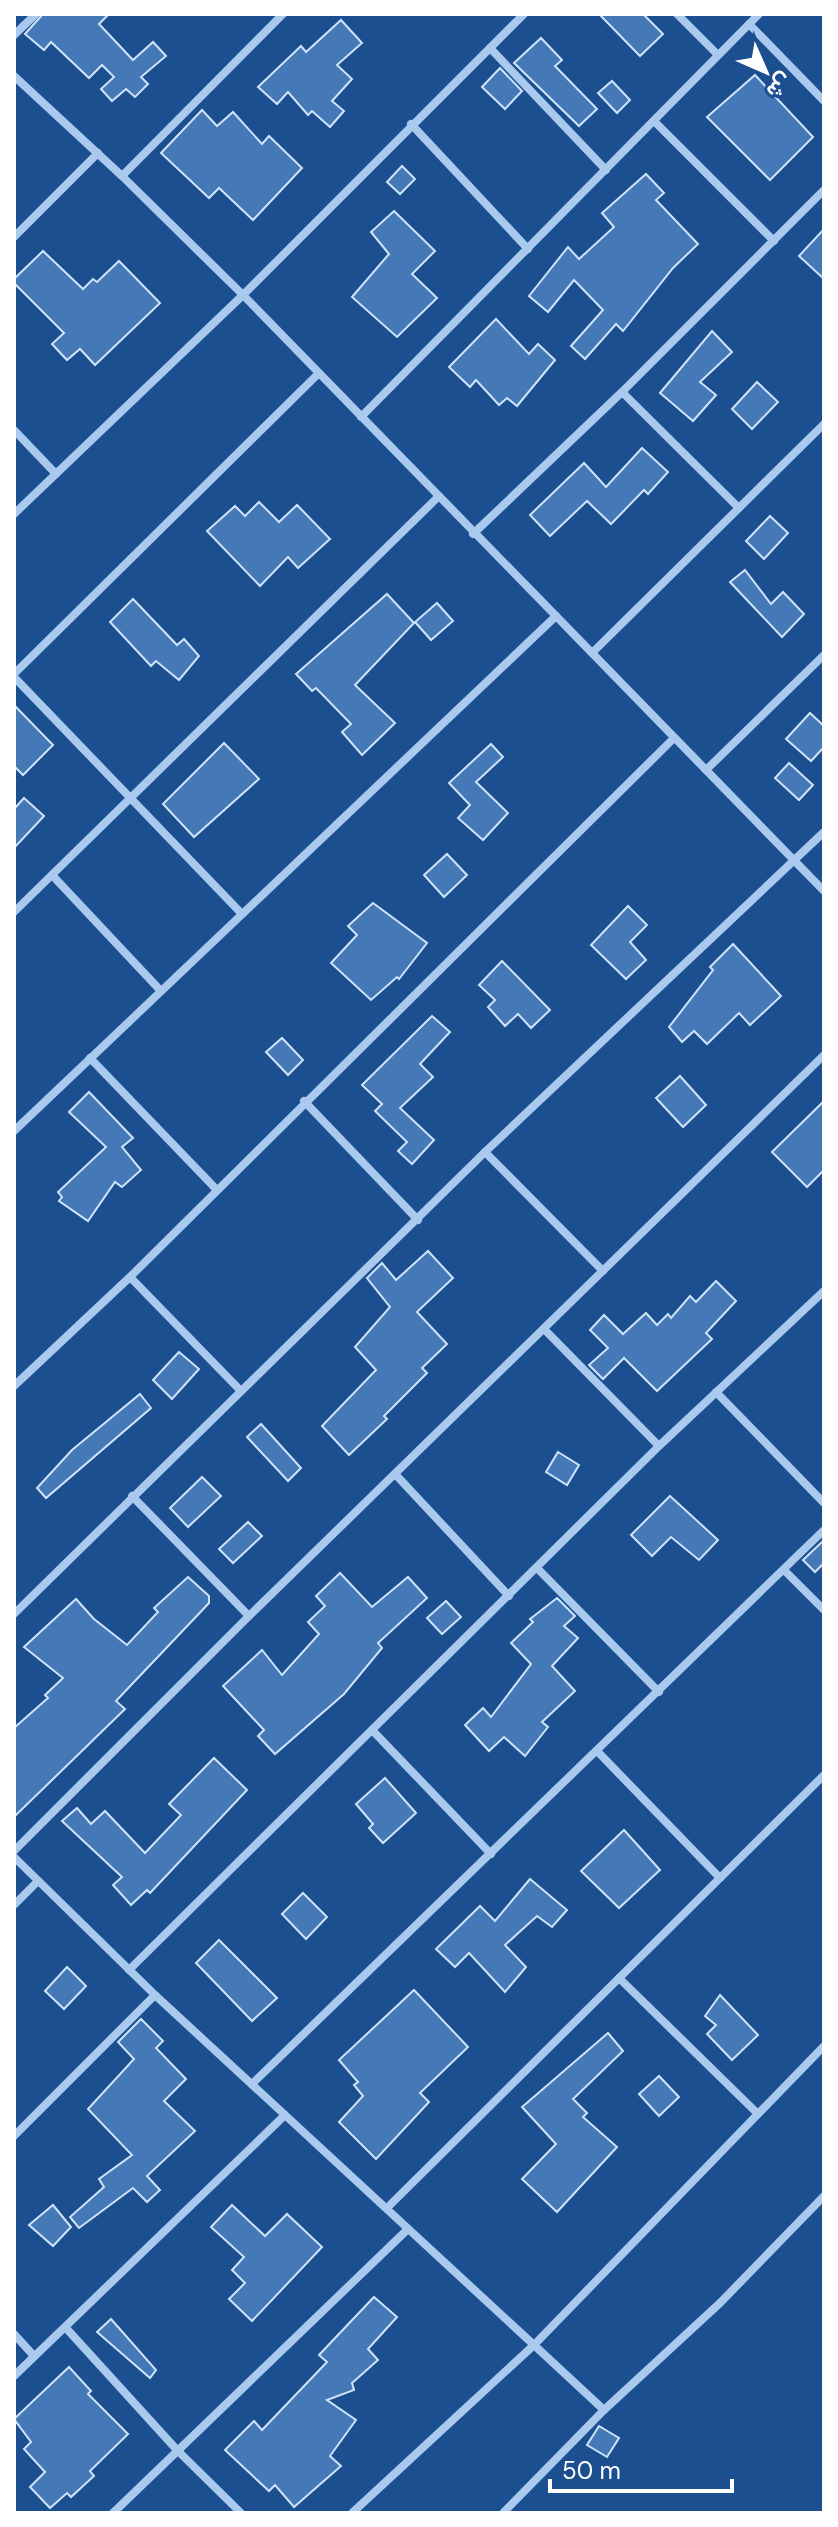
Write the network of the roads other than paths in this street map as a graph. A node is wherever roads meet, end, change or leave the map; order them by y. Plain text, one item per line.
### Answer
1 (36, 14) edge
2 (283, 14) edge
3 (524, 14) edge
4 (677, 14) edge
5 (759, 14) edge
6 (749, 24) junction
7 (14, 35) edge
8 (490, 48) junction
9 (717, 54) junction
10 (14, 76) edge
11 (824, 101) edge
12 (655, 122) junction
13 (411, 124) junction
14 (98, 153) junction
15 (606, 170) junction
16 (122, 176) junction
17 (824, 190) edge
18 (14, 237) edge
19 (774, 241) junction
20 (528, 249) junction
21 (243, 295) junction
22 (319, 373) junction
23 (622, 392) junction
24 (361, 417) junction
25 (824, 424) edge
26 (14, 430) edge
27 (56, 474) junction
28 (439, 496) junction
29 (739, 508) junction
30 (14, 514) edge
31 (473, 534) junction
32 (556, 616) junction
33 (592, 653) junction
34 (824, 655) edge
35 (14, 676) edge
36 (674, 738) junction
37 (706, 770) junction
38 (130, 796) junction
39 (824, 832) edge
40 (794, 861) junction
41 (52, 875) junction
42 (824, 891) edge
43 (14, 912) edge
44 (242, 914) junction
45 (160, 990) junction
46 (824, 1055) edge
47 (90, 1058) junction
48 (304, 1101) junction
49 (14, 1131) edge
50 (485, 1152) junction
51 (216, 1189) junction
52 (418, 1220) junction
53 (603, 1271) junction
54 (130, 1277) junction
55 (824, 1291) edge
56 (544, 1329) junction
57 (16, 1380) edge
58 (240, 1390) junction
59 (716, 1392) junction
60 (659, 1446) junction
61 (396, 1475) junction
62 (132, 1496) junction
63 (824, 1503) edge
64 (824, 1530) edge
65 (537, 1568) junction
66 (784, 1570) junction
67 (509, 1596) junction
68 (824, 1610) edge
69 (14, 1614) edge
70 (249, 1616) junction
71 (659, 1692) junction
72 (372, 1730) junction
73 (598, 1752) junction
74 (824, 1775) edge
75 (14, 1854) edge
76 (491, 1854) junction
77 (720, 1878) junction
78 (38, 1881) junction
79 (14, 1905) edge
80 (129, 1970) junction
81 (619, 1978) junction
82 (155, 1995) junction
83 (824, 2046) edge
84 (252, 2084) junction
85 (758, 2114) junction
86 (285, 2115) junction
87 (14, 2136) edge
88 (824, 2196) edge
89 (387, 2208) junction
90 (408, 2229) junction
91 (66, 2328) junction
92 (14, 2334) edge
93 (534, 2345) junction
94 (34, 2356) junction
95 (14, 2376) edge
96 (604, 2410) junction
97 (177, 2450) junction
98 (113, 2513) edge
99 (241, 2513) edge
100 (352, 2513) edge
101 (503, 2513) edge

1 - 7 street
2 - 16 street
3 - 8 street
4 - 9 street
5 - 6 street
6 - 9 street
6 - 11 street
8 - 13 street
8 - 15 street
9 - 12 street
10 - 14 street
12 - 15 street
12 - 19 street
13 - 20 street
13 - 21 street
14 - 16 street
14 - 18 street
15 - 20 street
16 - 21 street
17 - 19 street
19 - 23 street
20 - 24 street
21 - 22 street
21 - 27 street
22 - 24 street
22 - 35 street
23 - 29 street
23 - 31 street
24 - 28 street
25 - 29 street
26 - 27 street
27 - 30 street
28 - 31 street
28 - 38 street
29 - 33 street
31 - 32 street
32 - 33 street
32 - 44 street
33 - 36 street
34 - 37 street
35 - 38 street
36 - 37 street
36 - 48 street
37 - 40 street
38 - 41 street
38 - 44 street
39 - 40 street
40 - 42 street
40 - 50 street
41 - 43 street
41 - 45 street
44 - 45 street
45 - 47 street
46 - 53 street
47 - 49 street
47 - 51 street
48 - 51 street
48 - 52 street
50 - 52 street
50 - 53 street
51 - 54 street
52 - 58 street
53 - 56 street
54 - 57 street
54 - 58 street
55 - 59 street
56 - 60 street
56 - 61 street
58 - 62 street
59 - 60 street
59 - 63 street
60 - 65 street
61 - 67 street
61 - 70 street
62 - 69 street
62 - 70 street
64 - 66 street
65 - 67 street
65 - 71 street
66 - 68 street
66 - 71 street
67 - 72 street
70 - 75 street
71 - 73 street
72 - 76 street
72 - 80 street
73 - 76 street
73 - 77 street
74 - 77 street
75 - 78 street
76 - 84 street
77 - 81 street
78 - 79 street
78 - 80 street
80 - 82 street
81 - 85 street
81 - 89 street
82 - 84 street
82 - 87 street
83 - 85 street
84 - 86 street
85 - 93 street
86 - 89 street
86 - 91 street
88 - 96 street
89 - 90 street
90 - 93 street
90 - 97 street
91 - 94 street
91 - 97 street
92 - 94 street
93 - 96 street
93 - 100 street
94 - 95 street
96 - 101 street
97 - 98 street
97 - 99 street

